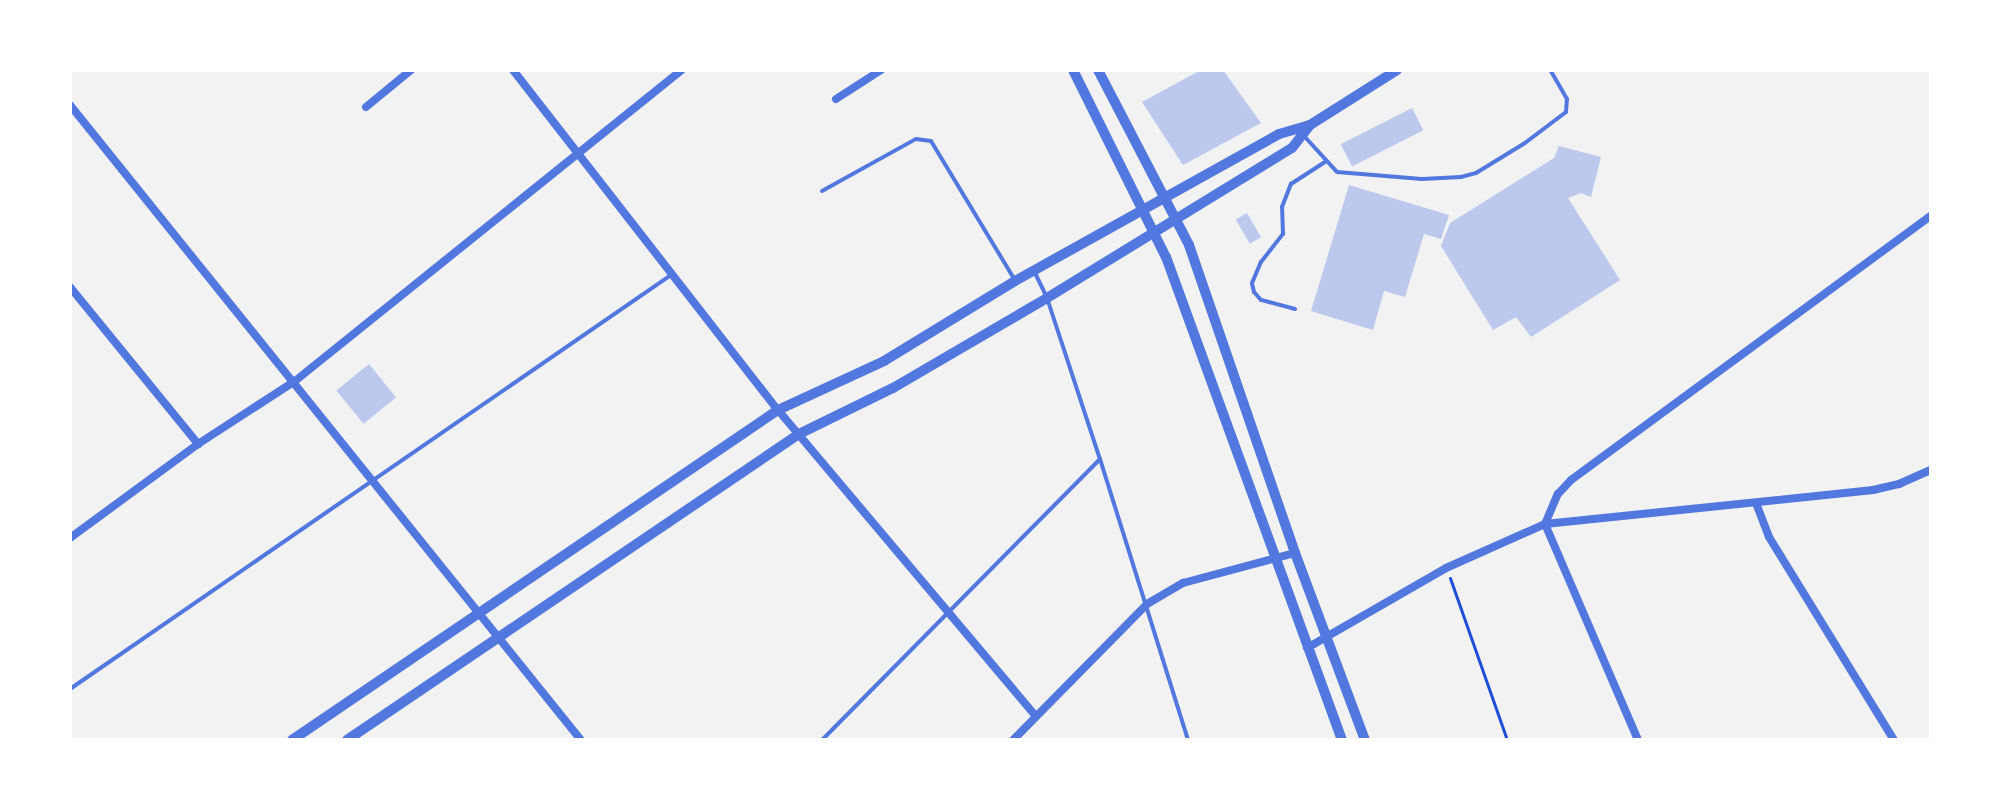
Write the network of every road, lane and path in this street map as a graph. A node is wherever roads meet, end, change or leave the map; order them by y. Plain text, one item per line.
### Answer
1 (411, 70) edge
2 (513, 70) edge
3 (682, 70) edge
4 (881, 70) edge
5 (1073, 70) edge
6 (1098, 70) edge
7 (1397, 70) edge
8 (1550, 70) edge
9 (836, 99) dead end
10 (70, 105) edge
11 (366, 107) dead end
12 (1304, 129) junction
13 (579, 153) junction
14 (1325, 162) junction
15 (822, 191) dead end
16 (1166, 198) junction
17 (1144, 211) junction
18 (1931, 216) edge
19 (1176, 219) junction
20 (1154, 231) junction
21 (1034, 271) junction
22 (673, 273) junction
23 (1015, 281) junction
24 (70, 287) edge
25 (1047, 298) junction
26 (1295, 309) dead end
27 (295, 381) junction
28 (778, 410) junction
29 (799, 434) junction
30 (198, 444) junction
31 (1100, 459) junction
32 (1931, 470) edge
33 (373, 479) junction
34 (1756, 503) junction
35 (1545, 524) junction
36 (70, 538) edge
37 (1295, 553) junction
38 (1277, 558) junction
39 (1446, 568) junction
40 (1147, 604) junction
41 (480, 611) junction
42 (950, 613) junction
43 (499, 635) junction
44 (1326, 635) junction
45 (1307, 648) junction
46 (70, 689) edge
47 (1036, 716) junction
48 (292, 740) edge
49 (347, 740) edge
50 (581, 740) edge
51 (822, 740) edge
52 (1013, 740) edge
53 (1187, 740) edge
54 (1342, 740) edge
55 (1365, 740) edge
56 (1507, 740) edge
57 (1638, 740) edge
58 (1894, 740) edge

1 - 11 street
2 - 13 street
3 - 13 street
4 - 9 street
5 - 17 street
6 - 16 street
7 - 12 street
8 - 14 lane
10 - 27 street
12 - 14 lane
12 - 16 street
12 - 19 street
13 - 22 street
13 - 27 street
14 - 26 lane
15 - 23 lane
16 - 17 street
16 - 19 street
17 - 20 street
17 - 21 street
18 - 35 street
19 - 20 street
19 - 37 street
20 - 25 street
20 - 38 street
21 - 23 street
21 - 25 lane
22 - 28 street
22 - 33 lane
23 - 28 street
24 - 30 street
25 - 29 street
25 - 31 lane
27 - 30 street
27 - 33 street
28 - 29 street
28 - 41 street
29 - 42 street
29 - 43 street
30 - 36 street
31 - 40 lane
31 - 42 lane
32 - 34 street
33 - 41 street
33 - 46 lane
34 - 35 street
34 - 58 street
35 - 39 street
35 - 57 street
37 - 38 street
37 - 44 street
38 - 40 street
38 - 45 street
39 - 44 street
39 - 56 path
40 - 47 street
40 - 53 lane
41 - 43 street
41 - 48 street
42 - 47 street
42 - 51 lane
43 - 49 street
43 - 50 street
44 - 45 street
44 - 55 street
45 - 54 street
47 - 52 street

